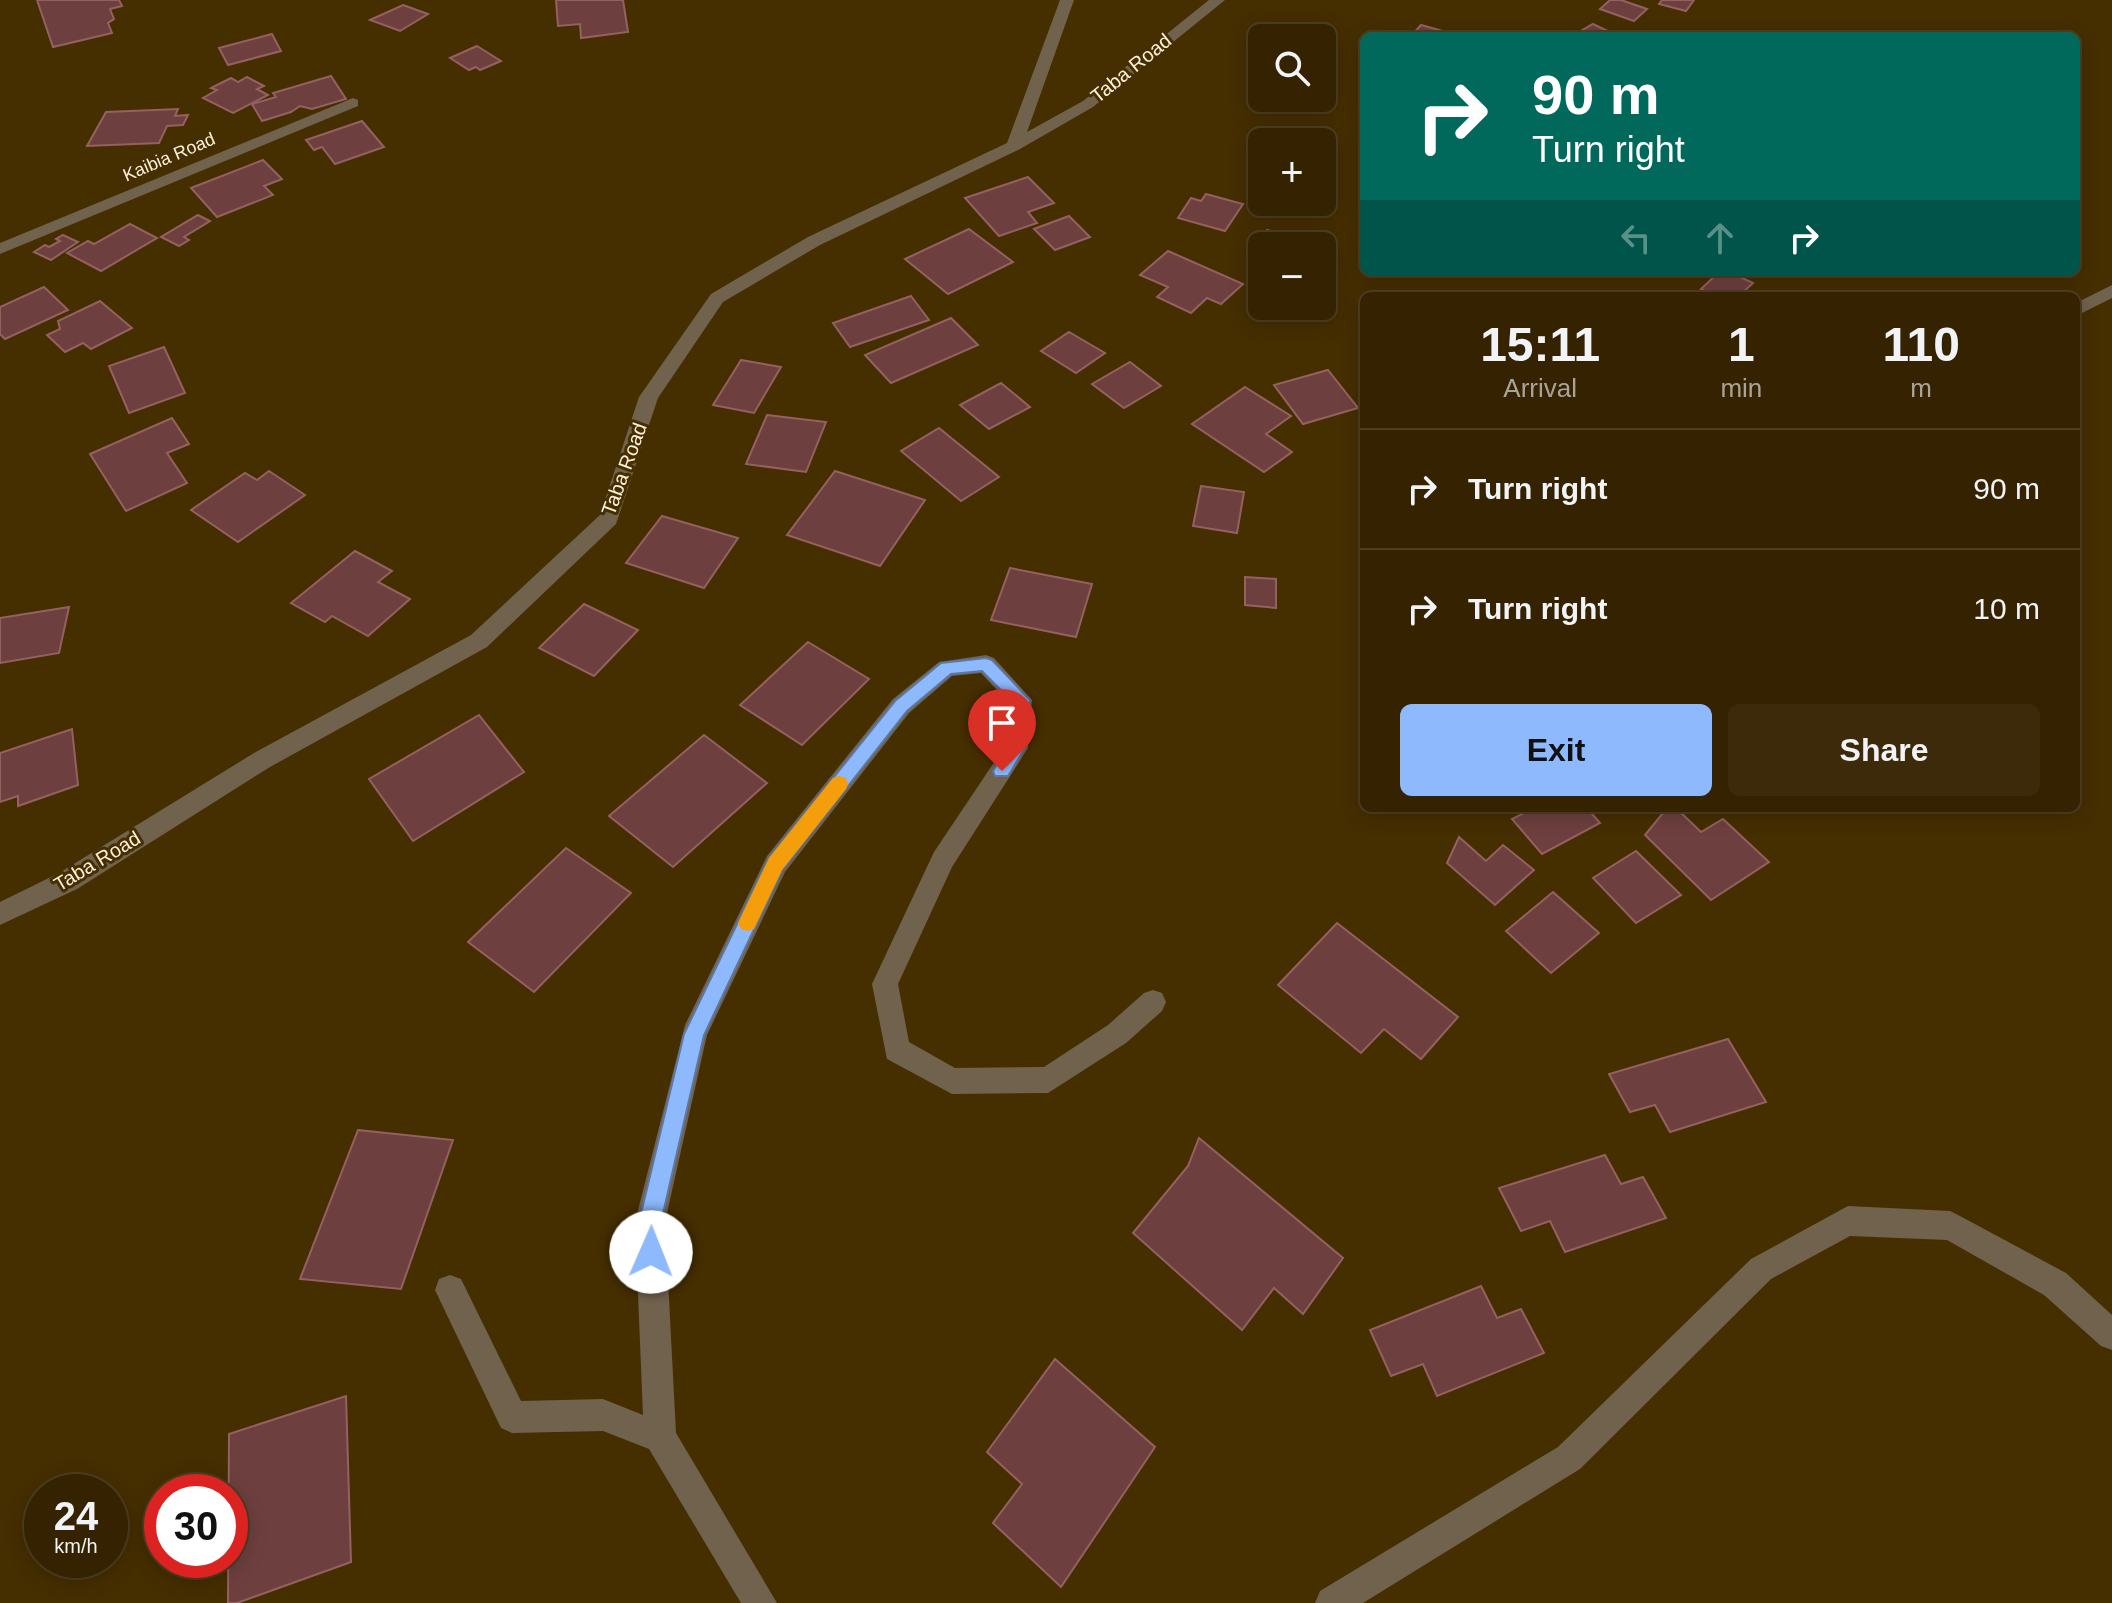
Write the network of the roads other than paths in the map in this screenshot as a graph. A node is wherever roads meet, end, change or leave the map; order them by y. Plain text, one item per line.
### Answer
1 (1067, 0) edge
2 (1218, 0) edge
3 (353, 103) dead end
4 (1014, 146) junction
5 (0, 249) edge
6 (2112, 291) edge
7 (2080, 308) edge
8 (0, 914) edge
9 (1153, 1002) dead end
10 (450, 1290) dead end
11 (2112, 1335) edge
12 (660, 1437) junction
13 (760, 1603) edge
14 (1332, 1603) edge

1 - 4 street
2 - 4 street, Taba Road
3 - 5 street, Kaibia Road
4 - 8 street, Taba Road
6 - 7 street
9 - 12 street
10 - 12 street
11 - 14 street
12 - 13 street

